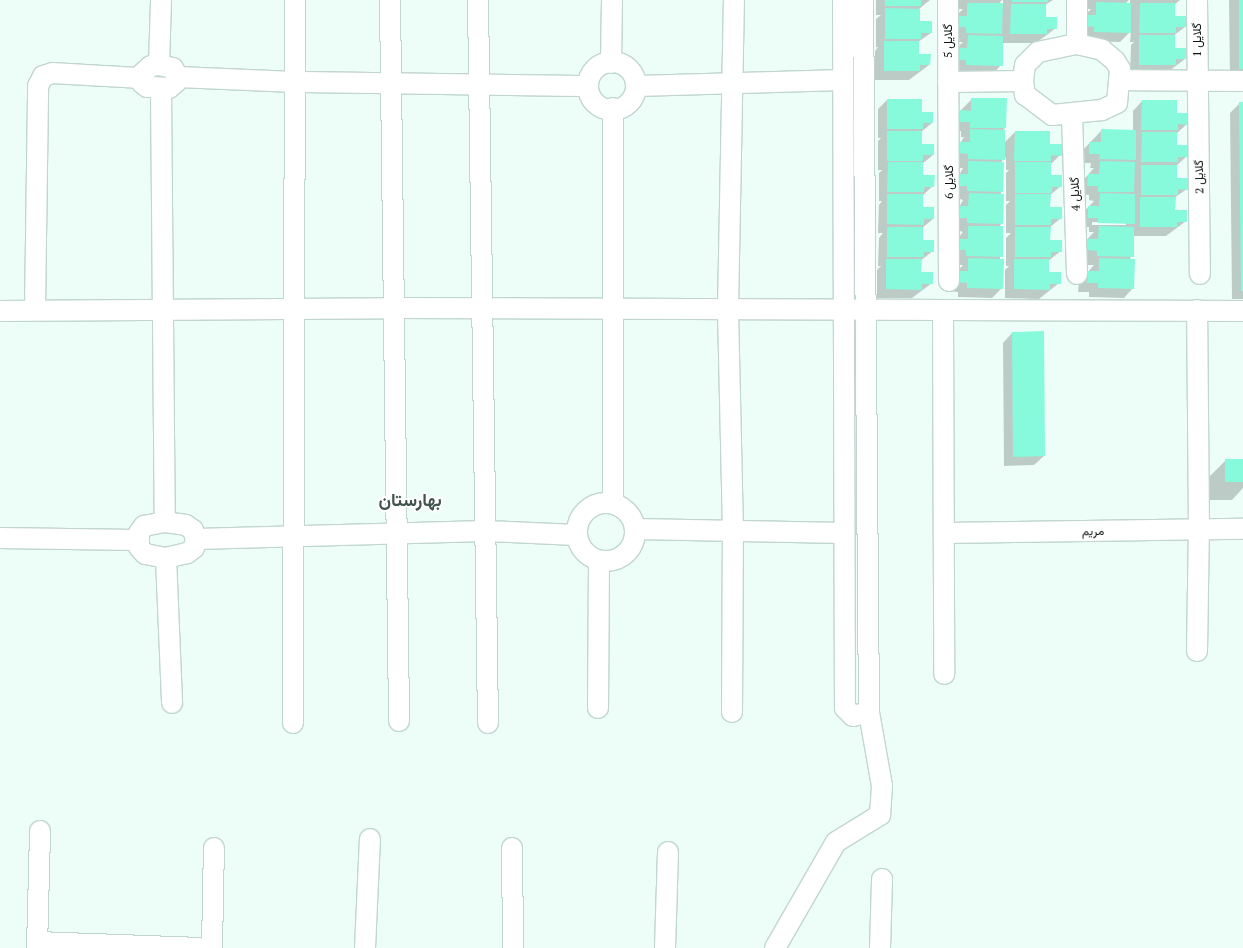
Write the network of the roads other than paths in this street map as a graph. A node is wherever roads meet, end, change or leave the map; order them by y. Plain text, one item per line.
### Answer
1 (161, 0) edge
2 (295, 0) edge
3 (390, 0) edge
4 (478, 0) edge
5 (612, 0) edge
6 (734, 0) edge
7 (843, 0) edge
8 (863, 0) edge
9 (948, 0) edge
10 (1077, 0) edge
11 (1198, 0) edge
12 (1077, 44) junction
13 (611, 64) junction
14 (159, 65) junction
15 (178, 77) junction
16 (142, 78) junction
17 (843, 80) junction
18 (1120, 80) junction
19 (1197, 80) junction
20 (1022, 81) junction
21 (1243, 81) edge
22 (295, 82) junction
23 (391, 82) junction
24 (948, 82) junction
25 (733, 83) junction
26 (479, 84) junction
27 (587, 86) junction
28 (637, 86) junction
29 (160, 89) junction
30 (613, 108) junction
31 (1072, 114) junction
32 (1077, 274) dead end
33 (1200, 274) dead end
34 (949, 281) dead end
35 (294, 308) junction
36 (394, 308) junction
37 (481, 308) junction
38 (613, 308) junction
39 (728, 309) junction
40 (844, 309) junction
41 (866, 309) junction
42 (35, 310) junction
43 (163, 310) junction
44 (943, 310) junction
45 (1197, 310) junction
46 (0, 311) edge
47 (1243, 311) edge
48 (614, 503) junction
49 (165, 522) junction
50 (1200, 529) junction
51 (1243, 529) edge
52 (636, 530) junction
53 (485, 531) junction
54 (733, 531) junction
55 (396, 532) junction
56 (844, 533) junction
57 (944, 533) junction
58 (294, 534) junction
59 (576, 534) junction
60 (0, 538) edge
61 (196, 539) junction
62 (137, 540) junction
63 (166, 558) junction
64 (599, 562) junction
65 (1197, 651) dead end
66 (944, 674) dead end
67 (172, 702) dead end
68 (598, 708) dead end
69 (732, 712) dead end
70 (869, 712) junction
71 (399, 721) dead end
72 (293, 723) dead end
73 (488, 723) dead end
74 (40, 831) dead end
75 (370, 839) dead end
76 (214, 848) dead end
77 (512, 848) dead end
78 (668, 852) dead end
79 (882, 878) dead end
80 (37, 945) edge
81 (200, 948) edge
82 (212, 948) edge
83 (365, 948) edge
84 (513, 948) edge
85 (665, 948) edge
86 (775, 948) edge
87 (880, 948) edge

1 - 14 street
2 - 22 street
3 - 23 street
4 - 26 street
5 - 13 street
6 - 25 street
7 - 17 street
8 - 41 street
9 - 24 street, گلایل 5
10 - 12 street
11 - 19 street, گلایل 1
12 - 18 street
12 - 20 street
13 - 27 street
13 - 28 street
14 - 15 street
14 - 16 street
15 - 22 street
15 - 29 street
16 - 29 street
16 - 42 street
17 - 25 street
17 - 40 street
18 - 19 street
18 - 31 street
19 - 21 street
19 - 33 street, گلایل 2
20 - 24 street
20 - 31 street
22 - 23 street
22 - 35 street
23 - 26 street
23 - 36 street
24 - 34 street, گلایل 6
25 - 28 street
25 - 39 street
26 - 27 street
26 - 37 street
27 - 30 street
28 - 30 street
29 - 43 street
30 - 38 street
31 - 32 street, گلایل 4
35 - 36 street
35 - 43 street
35 - 58 street
36 - 37 street
36 - 55 street
37 - 38 street
37 - 53 street
38 - 39 street
38 - 48 street
39 - 40 street
39 - 54 street
40 - 41 street
40 - 56 street
41 - 44 street
41 - 70 street
42 - 43 street
42 - 46 street
43 - 49 street
44 - 45 street
44 - 57 street
45 - 47 street
45 - 50 street
48 - 52 street
48 - 59 street
49 - 61 street
49 - 62 street
50 - 51 street, مریم
50 - 57 street, مریم
50 - 65 street
52 - 54 street
52 - 64 street
53 - 55 street
53 - 59 street
53 - 73 street
54 - 56 street
54 - 69 street
55 - 58 street
55 - 71 street
56 - 70 street
57 - 66 street
58 - 61 street
58 - 72 street
59 - 64 street
60 - 62 street
61 - 63 street
62 - 63 street
63 - 67 street
64 - 68 street
70 - 86 street
74 - 80 street
75 - 83 street
76 - 82 street
77 - 84 street
78 - 85 street
79 - 87 street
80 - 81 street

